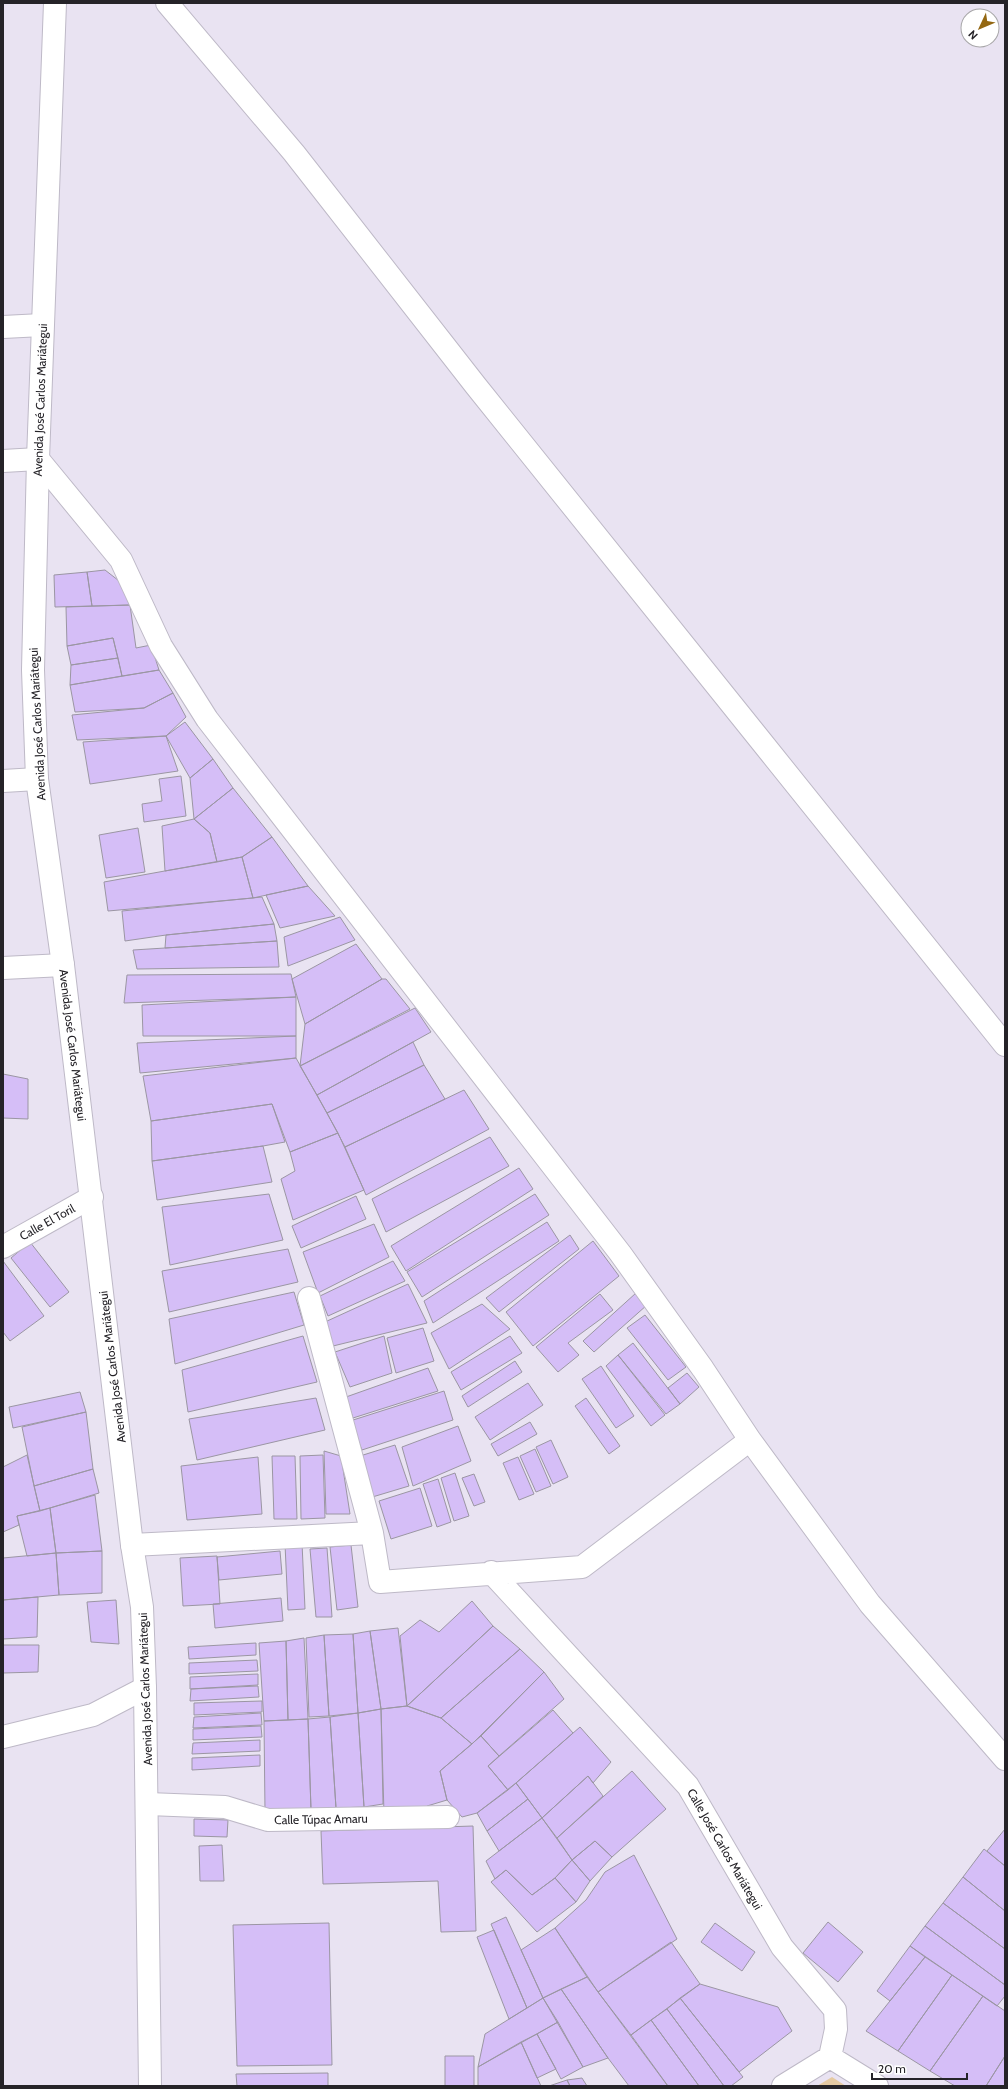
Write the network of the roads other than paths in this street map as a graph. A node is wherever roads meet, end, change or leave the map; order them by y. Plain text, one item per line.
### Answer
1 (55, 3) edge
2 (167, 3) edge
3 (42, 325) junction
4 (3, 327) edge
5 (38, 459) junction
6 (3, 461) edge
7 (37, 779) junction
8 (3, 781) edge
9 (63, 965) junction
10 (3, 968) edge
11 (1005, 1045) edge
12 (92, 1197) junction
13 (3, 1247) edge
14 (309, 1298) dead end
15 (750, 1440) junction
16 (372, 1532) junction
17 (132, 1545) junction
18 (491, 1572) junction
19 (145, 1688) junction
20 (3, 1737) edge
21 (1005, 1759) edge
22 (148, 1804) junction
23 (448, 1817) dead end
24 (830, 2057) junction
25 (150, 2086) edge
26 (783, 2086) edge
27 (877, 2086) edge

1 - 3 street, Avenida José Carlos Mariátegui
2 - 11 street
3 - 4 street
3 - 5 street, Avenida José Carlos Mariátegui
5 - 6 street
5 - 7 street, Avenida José Carlos Mariátegui
5 - 15 street
7 - 8 street
7 - 9 street, Avenida José Carlos Mariátegui
9 - 10 street
9 - 12 street, Avenida José Carlos Mariátegui
12 - 13 street, Calle El Toril
12 - 17 street, Avenida José Carlos Mariátegui
14 - 16 street
15 - 18 street
15 - 21 street
16 - 17 street
16 - 18 street
17 - 19 street, Avenida José Carlos Mariátegui
18 - 24 street, Calle José Carlos Mariátegui
19 - 20 street
19 - 22 street, Avenida José Carlos Mariátegui
22 - 23 street, Calle Túpac Amaru
22 - 25 street, Avenida José Carlos Mariátegui
24 - 26 street
24 - 27 street

